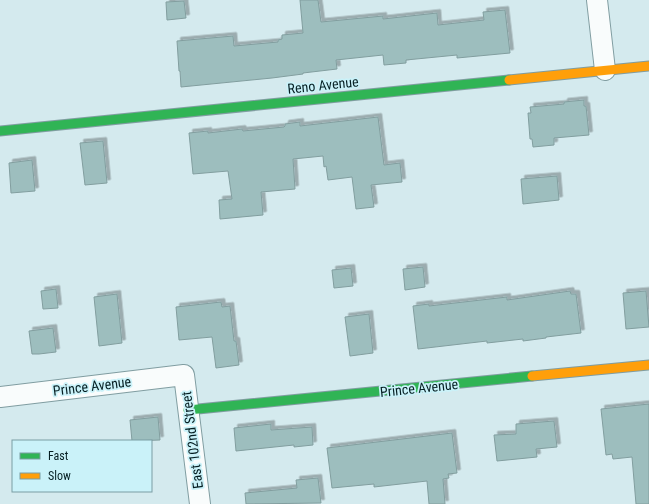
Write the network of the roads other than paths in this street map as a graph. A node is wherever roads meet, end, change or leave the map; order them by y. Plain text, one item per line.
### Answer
1 (598, 0) edge
2 (649, 66) edge
3 (605, 70) junction
4 (0, 132) edge
5 (649, 365) edge
6 (184, 375) joint
7 (0, 397) edge
8 (188, 410) junction
9 (200, 504) edge

1 - 3 street
2 - 3 street, Reno Avenue
3 - 4 street, Reno Avenue
5 - 8 street, Prince Avenue
6 - 7 street, Prince Avenue
6 - 8 street, East 102nd Street
8 - 9 street, East 102nd Street

